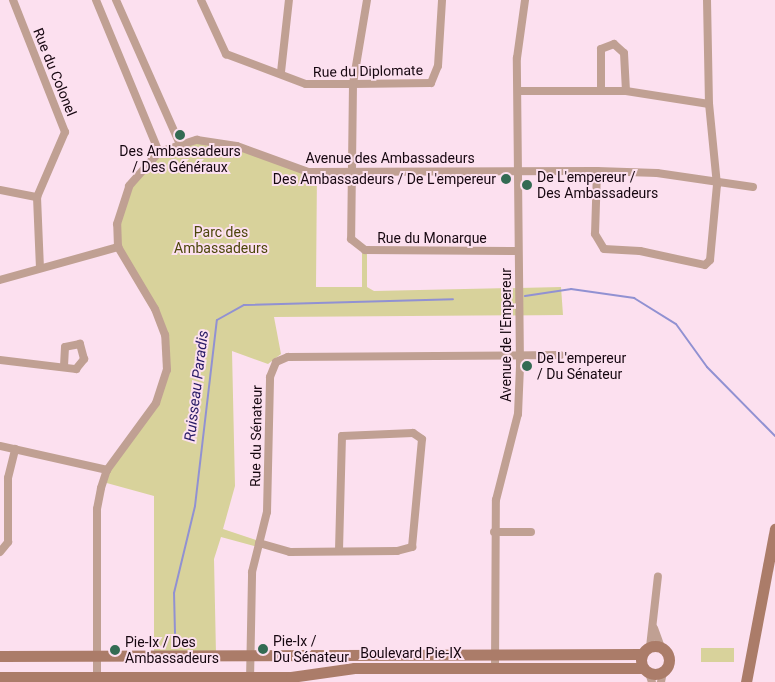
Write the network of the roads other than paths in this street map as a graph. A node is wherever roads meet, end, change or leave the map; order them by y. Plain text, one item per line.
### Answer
1 (13, 0) edge
2 (96, 0) edge
3 (116, 0) edge
4 (201, 0) edge
5 (289, 0) edge
6 (367, 0) edge
7 (442, 0) edge
8 (524, 0) edge
9 (707, 0) edge
10 (280, 72) junction
11 (353, 84) junction
12 (601, 90) junction
13 (519, 91) junction
14 (626, 91) junction
15 (709, 104) junction
16 (179, 142) junction
17 (159, 152) junction
18 (353, 170) junction
19 (597, 171) junction
20 (521, 172) junction
21 (717, 185) junction
22 (753, 187) dead end
23 (0, 190) edge
24 (37, 197) junction
25 (118, 247) junction
26 (518, 251) junction
27 (40, 268) junction
28 (0, 280) edge
29 (560, 355) dead end
30 (520, 356) junction
31 (0, 360) edge
32 (64, 367) dead end
33 (0, 446) edge
34 (15, 449) junction
35 (106, 470) junction
36 (775, 529) edge
37 (494, 532) junction
38 (531, 532) dead end
39 (259, 543) junction
40 (339, 551) junction
41 (0, 552) edge
42 (658, 576) dead end
43 (651, 649) junction
44 (251, 653) junction
45 (0, 656) edge
46 (495, 656) junction
47 (96, 658) junction
48 (495, 668) junction
49 (648, 674) edge
50 (0, 677) edge
51 (662, 677) edge
52 (250, 678) edge
53 (97, 679) edge
54 (746, 682) edge

1 - 24 street, Rue du Colonel
2 - 17 street
3 - 16 street
4 - 10 street, Rue du Diplomate
5 - 10 street
6 - 11 street, Rue du Monarque
7 - 11 street, Rue du Diplomate
8 - 13 street, Avenue de l'Empereur
9 - 15 street
10 - 11 street, Rue du Diplomate
11 - 18 street, Rue du Monarque
12 - 13 street
12 - 14 street
12 - 14 street
13 - 20 street, Avenue de l'Empereur
14 - 15 street
15 - 21 street
16 - 17 street, Avenue des Ambassadeurs
16 - 18 street, Avenue des Ambassadeurs
17 - 25 street, Avenue des Ambassadeurs
18 - 20 street, Avenue des Ambassadeurs
18 - 26 street, Rue du Monarque
19 - 20 street, Avenue des Ambassadeurs
19 - 21 street, Avenue des Ambassadeurs
19 - 21 street
20 - 26 street, Avenue de l'Empereur
21 - 22 street, Avenue des Ambassadeurs
23 - 24 street
24 - 27 street, Rue du Colonel
25 - 27 street
25 - 35 street
26 - 30 street, Avenue de l'Empereur
27 - 28 street
29 - 30 street, Rue du Sénateur
30 - 37 street, Avenue de l'Empereur
30 - 39 street, Rue du Sénateur
31 - 32 street
33 - 34 street
34 - 35 street
34 - 41 street
35 - 47 street
36 - 54 street
37 - 38 street
37 - 46 street, Avenue de l'Empereur
39 - 40 street
39 - 44 street, Rue du Sénateur
40 - 40 street
42 - 43 street
43 - 46 street, Boulevard Pie-IX
43 - 49 street
43 - 51 street
44 - 46 street, Boulevard Pie-IX
44 - 47 street, Boulevard Pie-IX
44 - 52 street, Rue du Sénateur
45 - 47 street, Boulevard Pie-IX
46 - 48 street, Avenue de l'Empereur
47 - 53 street
48 - 49 street, Boulevard Pie-IX
48 - 52 street, Boulevard Pie-IX
49 - 51 street, Boulevard Pie-IX
50 - 53 street, Boulevard Pie-IX
52 - 53 street, Boulevard Pie-IX

